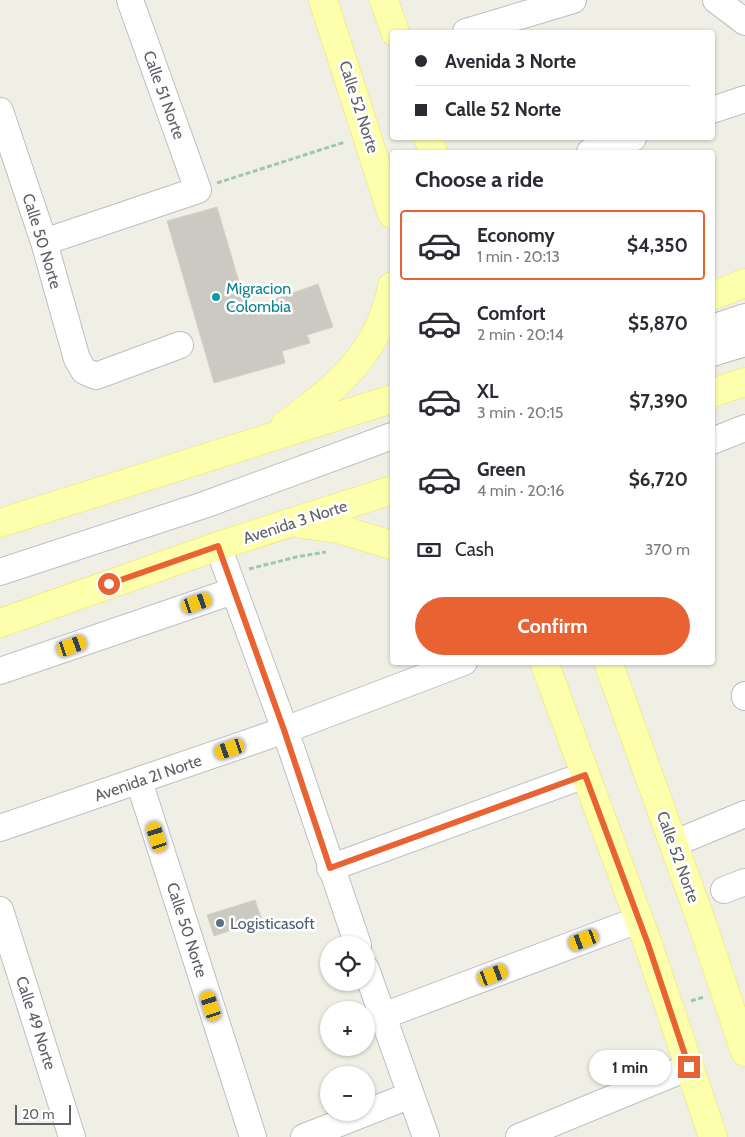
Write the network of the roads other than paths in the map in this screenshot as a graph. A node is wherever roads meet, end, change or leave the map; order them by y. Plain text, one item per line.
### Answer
1 (130, 0) edge
2 (323, 0) edge
3 (384, 0) edge
4 (573, 0) edge
5 (716, 0) edge
6 (745, 22) edge
7 (394, 30) edge
8 (473, 30) edge
9 (745, 99) edge
10 (715, 109) edge
11 (0, 110) edge
12 (627, 140) edge
13 (596, 150) edge
14 (390, 207) edge
15 (44, 242) junction
16 (745, 283) edge
17 (390, 293) edge
18 (715, 295) edge
19 (745, 317) edge
20 (715, 327) edge
21 (745, 343) edge
22 (180, 345) dead end
23 (715, 351) edge
24 (745, 382) edge
25 (715, 392) edge
26 (390, 400) edge
27 (745, 428) edge
28 (390, 437) edge
29 (265, 439) junction
30 (715, 440) edge
31 (390, 449) edge
32 (278, 479) junction
33 (390, 491) edge
34 (294, 523) junction
35 (0, 524) edge
36 (390, 544) edge
37 (218, 546) junction
38 (0, 572) edge
39 (233, 591) junction
40 (0, 623) edge
41 (456, 665) edge
42 (545, 665) edge
43 (609, 665) edge
44 (0, 671) edge
45 (284, 730) junction
46 (585, 775) junction
47 (139, 781) junction
48 (745, 814) edge
49 (0, 828) edge
50 (673, 844) junction
51 (330, 868) junction
52 (0, 910) edge
53 (638, 920) junction
54 (355, 936) edge
55 (374, 991) edge
56 (383, 1016) junction
57 (745, 1052) edge
58 (689, 1067) junction
59 (411, 1095) junction
60 (72, 1137) edge
61 (253, 1137) edge
62 (304, 1137) edge
63 (426, 1137) edge
64 (519, 1137) edge
65 (713, 1137) edge

1 - 15 street, Calle 51 Norte
2 - 14 main road, Calle 52 Norte
3 - 7 main road
4 - 8 street
5 - 6 street
9 - 10 street
11 - 15 street, Calle 50 Norte
12 - 13 street
15 - 22 street, Calle 50 Norte
16 - 18 main road
17 - 29 main road
19 - 20 street
21 - 23 street
24 - 25 main road
26 - 29 main road
27 - 30 street
28 - 32 street
29 - 35 main road
31 - 32 street
32 - 38 street
33 - 34 main road, Avenida 3 Norte
34 - 36 main road
34 - 37 main road, Avenida 3 Norte
37 - 39 street
37 - 40 main road, Avenida 3 Norte
39 - 44 street
39 - 45 street
41 - 45 street, Avenida 2I Norte
42 - 46 main road
43 - 50 main road, Calle 52 Norte
45 - 47 street, Avenida 2I Norte
45 - 51 street
46 - 51 street
46 - 53 main road
47 - 49 street, Avenida 2I Norte
47 - 61 street, Calle 50 Norte
48 - 50 street
50 - 57 main road, Calle 52 Norte
51 - 54 street
52 - 60 street, Calle 49 Norte
53 - 56 street
53 - 58 main road
55 - 56 street
56 - 59 street
58 - 64 street
58 - 65 main road
59 - 62 street
59 - 63 street

